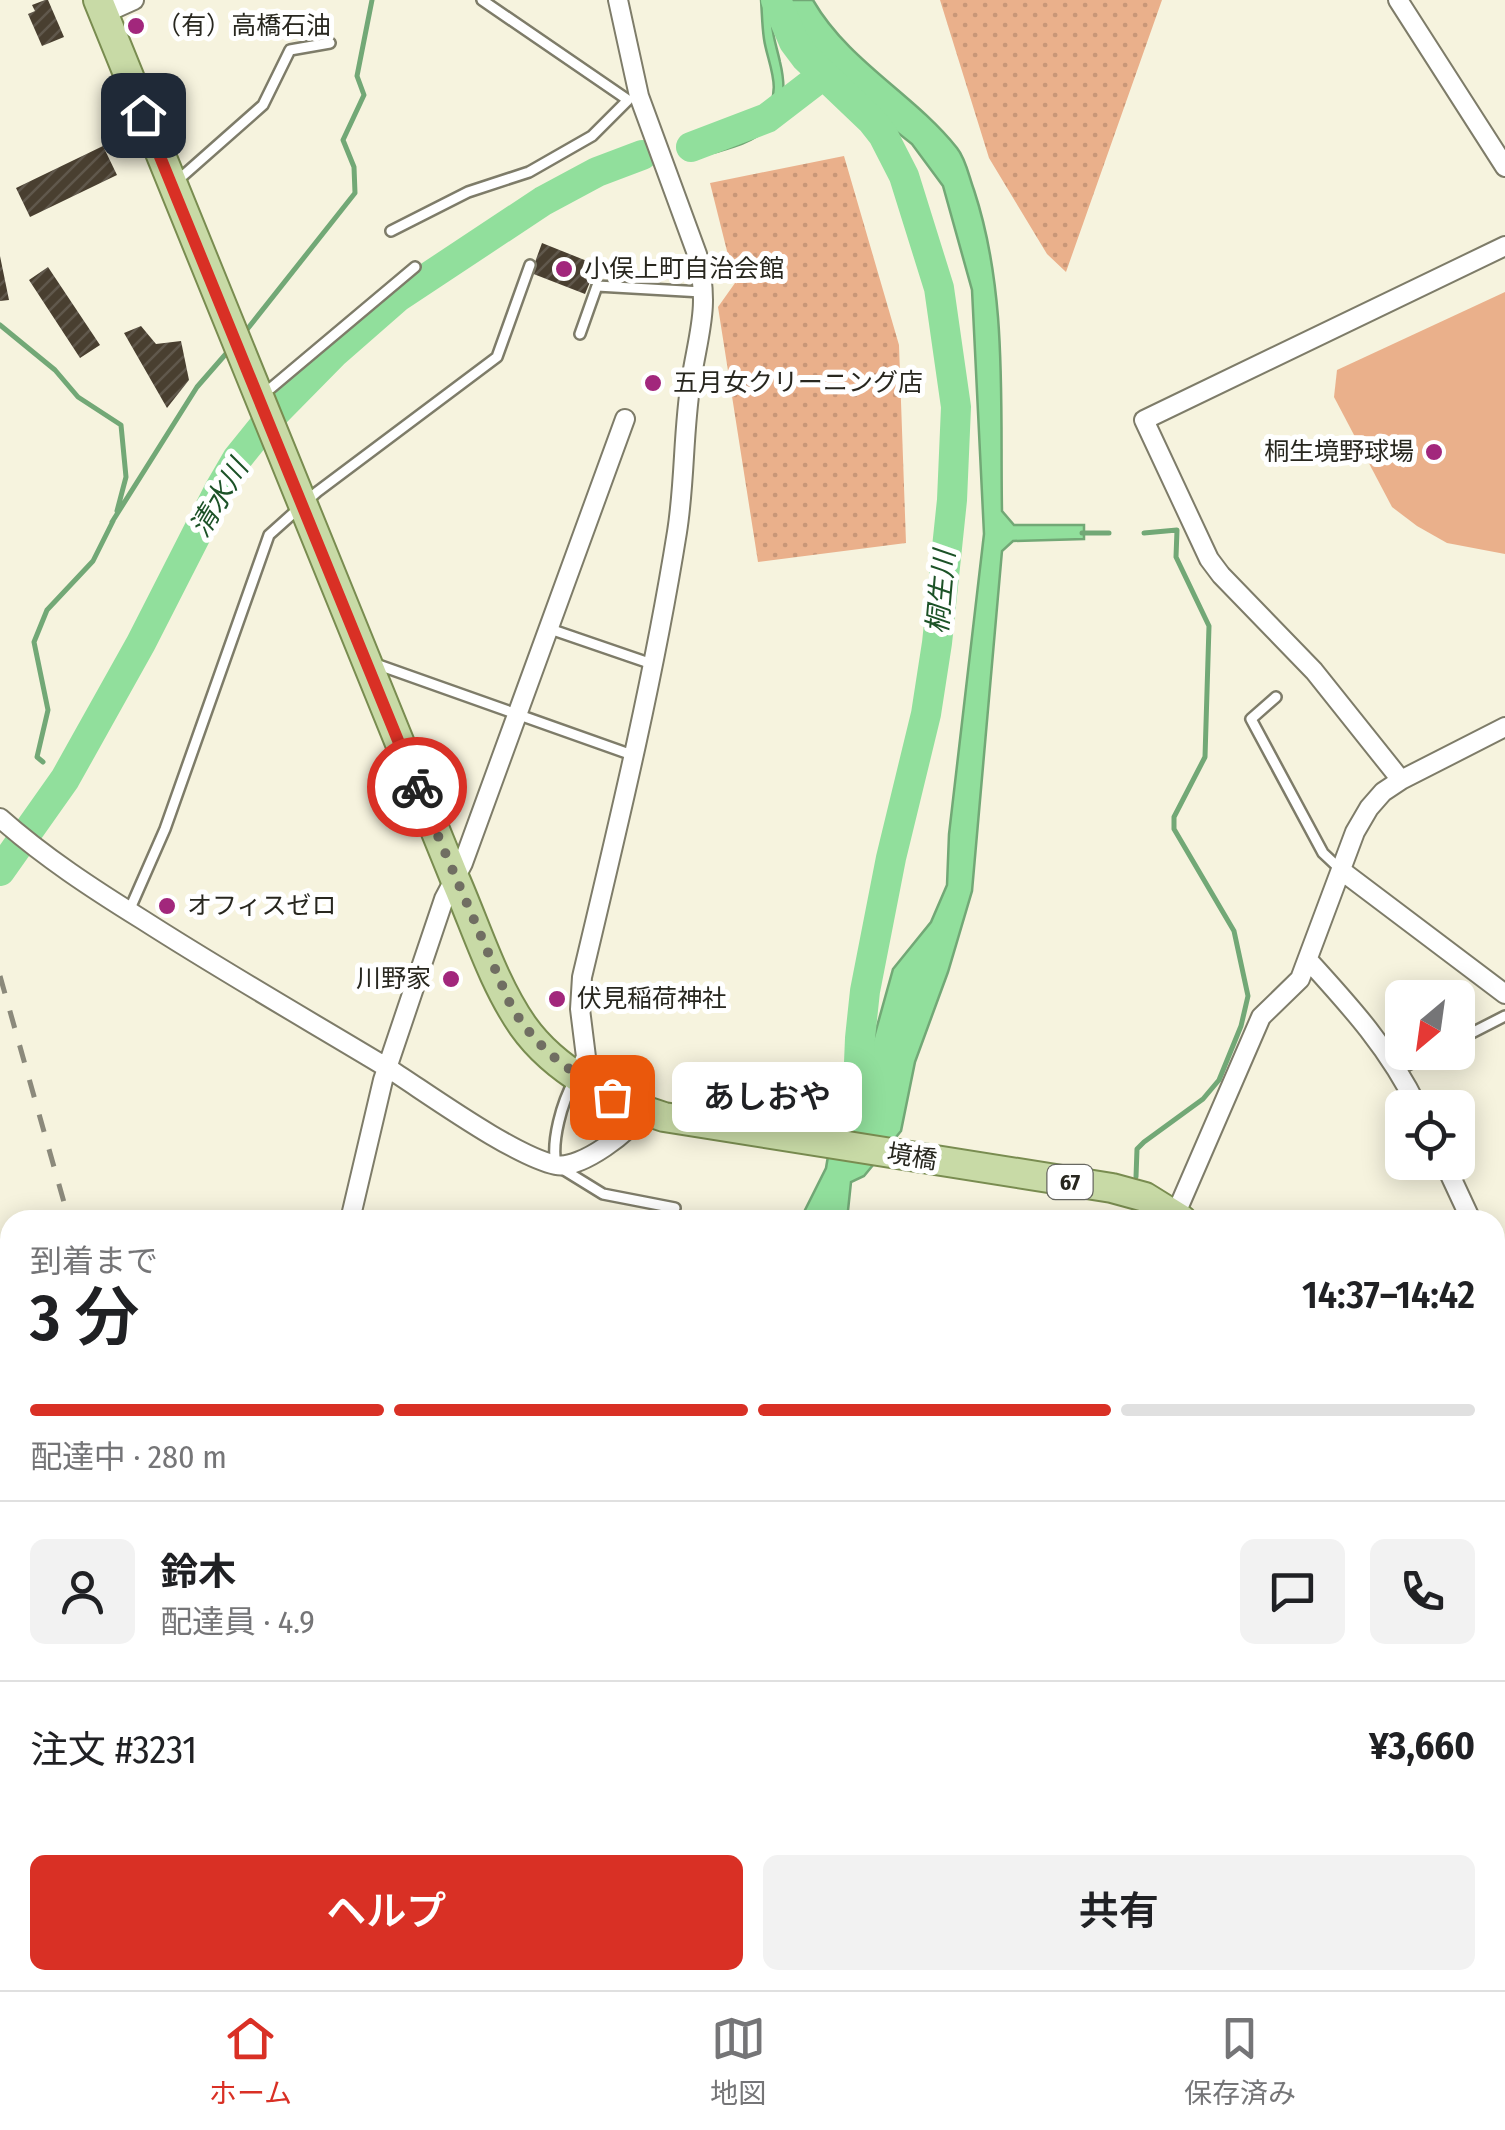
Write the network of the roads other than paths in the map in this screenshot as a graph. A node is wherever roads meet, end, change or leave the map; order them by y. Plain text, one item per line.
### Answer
1 (134, 0) edge
2 (482, 0) edge
3 (618, 0) edge
4 (1398, 0) edge
5 (100, 7) edge
6 (330, 42) dead end
7 (633, 98) junction
8 (1505, 167) edge
9 (172, 187) junction
10 (391, 231) dead end
11 (1505, 246) edge
12 (530, 264) dead end
13 (415, 267) dead end
14 (704, 292) junction
15 (580, 334) dead end
16 (260, 399) junction
17 (626, 419) dead end
18 (303, 504) junction
19 (550, 629) junction
20 (364, 660) junction
21 (652, 664) junction
22 (1276, 697) dead end
23 (519, 715) junction
24 (1505, 727) edge
25 (634, 756) junction
26 (1401, 780) junction
27 (5, 822) edge
28 (1342, 871) junction
29 (455, 879) junction
30 (129, 912) junction
31 (1308, 961) junction
32 (1505, 994) edge
33 (1505, 1016) edge
34 (1475, 1031) edge
35 (1385, 1048) edge
36 (387, 1068) junction
37 (578, 1075) junction
38 (644, 1111) junction
39 (556, 1164) junction
40 (1453, 1180) edge
41 (676, 1208) dead end
42 (352, 1210) edge
43 (1165, 1210) edge
44 (1180, 1210) edge
45 (1467, 1210) edge

1 - 5 street
2 - 7 lane
3 - 7 street
4 - 8 street
5 - 9 main road, 67
6 - 9 lane
7 - 10 lane
7 - 14 street
9 - 16 main road, 67
11 - 26 street
12 - 18 lane
13 - 16 lane
14 - 15 lane
14 - 21 street
16 - 18 main road, 67
17 - 19 street
18 - 20 main road, 67
18 - 30 lane
19 - 21 lane
19 - 23 street
20 - 23 lane
20 - 29 main road, 67
21 - 25 street
22 - 28 lane
23 - 25 lane
23 - 29 street
24 - 26 street
25 - 37 street
26 - 28 street
27 - 30 street
28 - 31 street
28 - 32 street
29 - 36 street
29 - 37 main road, 67
30 - 36 street
31 - 35 street
31 - 44 street
33 - 34 lane
36 - 39 street
36 - 42 street
37 - 38 main road, 67
37 - 39 lane
38 - 39 street
38 - 43 main road, 境橋 / 67
39 - 41 lane
40 - 45 street

